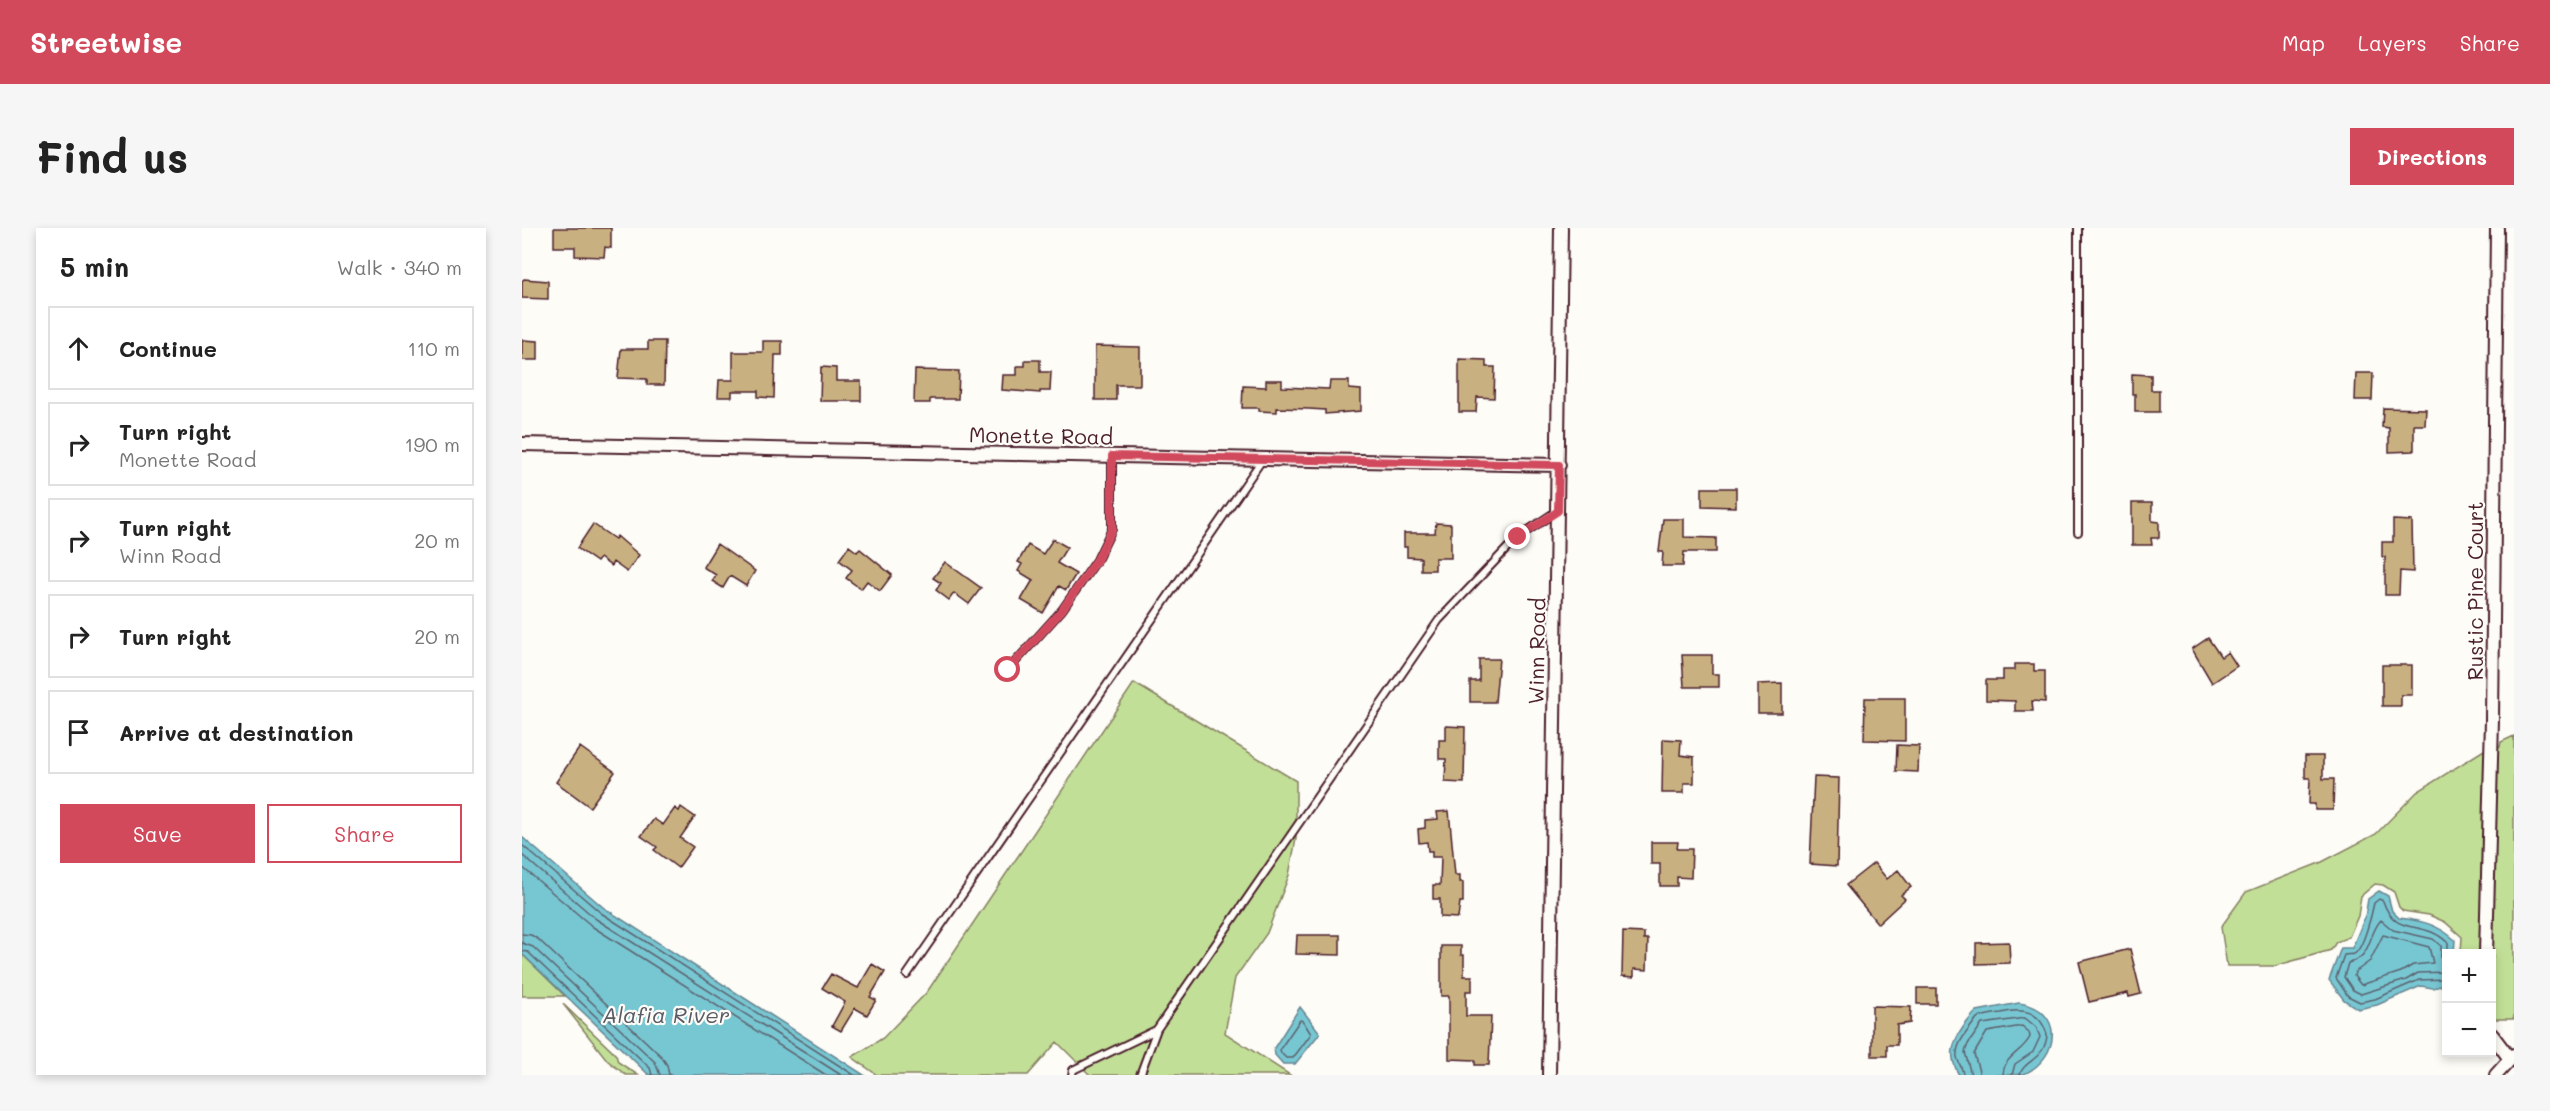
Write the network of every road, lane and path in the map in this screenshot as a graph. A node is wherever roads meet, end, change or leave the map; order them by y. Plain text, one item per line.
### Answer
1 (1561, 228) edge
2 (2078, 228) edge
3 (2497, 228) edge
4 (522, 444) edge
5 (1112, 456) junction
6 (1262, 460) junction
7 (1559, 465) junction
8 (1558, 511) junction
9 (2078, 532) dead end
10 (1008, 670) dead end
11 (2486, 949) edge
12 (907, 975) dead end
13 (1157, 1029) junction
14 (2496, 1039) edge
15 (2512, 1057) edge
16 (1072, 1075) edge
17 (1140, 1075) edge
18 (1549, 1075) edge
19 (2496, 1075) edge

1 - 7 street, Winn Road
2 - 9 lane
3 - 11 street, Rustic Pine Court
4 - 5 street, Monette Road
5 - 6 street, Monette Road
5 - 10 lane
6 - 7 street, Monette Road
6 - 12 lane
7 - 8 street, Winn Road
8 - 13 lane
8 - 18 street, Winn Road
13 - 16 lane
13 - 17 lane
14 - 15 street
15 - 19 street

